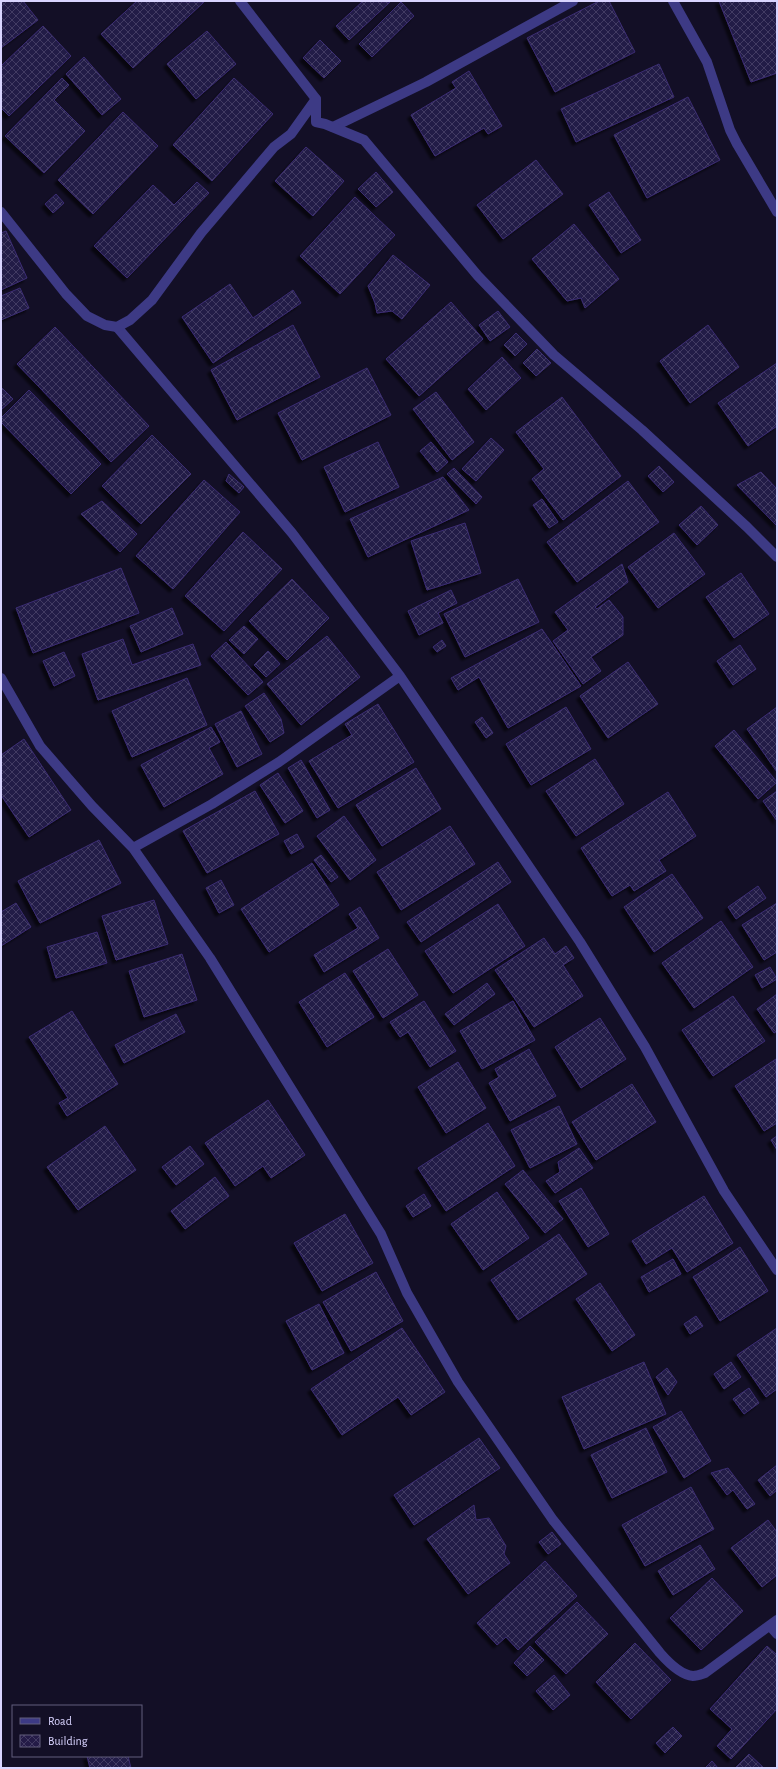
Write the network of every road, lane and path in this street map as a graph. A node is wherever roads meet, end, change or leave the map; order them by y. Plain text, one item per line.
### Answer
1 (240, 1) edge
2 (573, 1) edge
3 (673, 1) edge
4 (316, 99) junction
5 (334, 127) junction
6 (1, 212) edge
7 (777, 212) edge
8 (117, 328) junction
9 (777, 557) edge
10 (400, 676) junction
11 (1, 678) edge
12 (133, 848) junction
13 (777, 1270) edge
14 (775, 1627) edge

1 - 4 street
2 - 5 street
3 - 7 street
4 - 5 street
4 - 8 street
5 - 9 street
6 - 8 street
8 - 10 street
10 - 12 street
10 - 13 street
11 - 12 street
12 - 14 street

